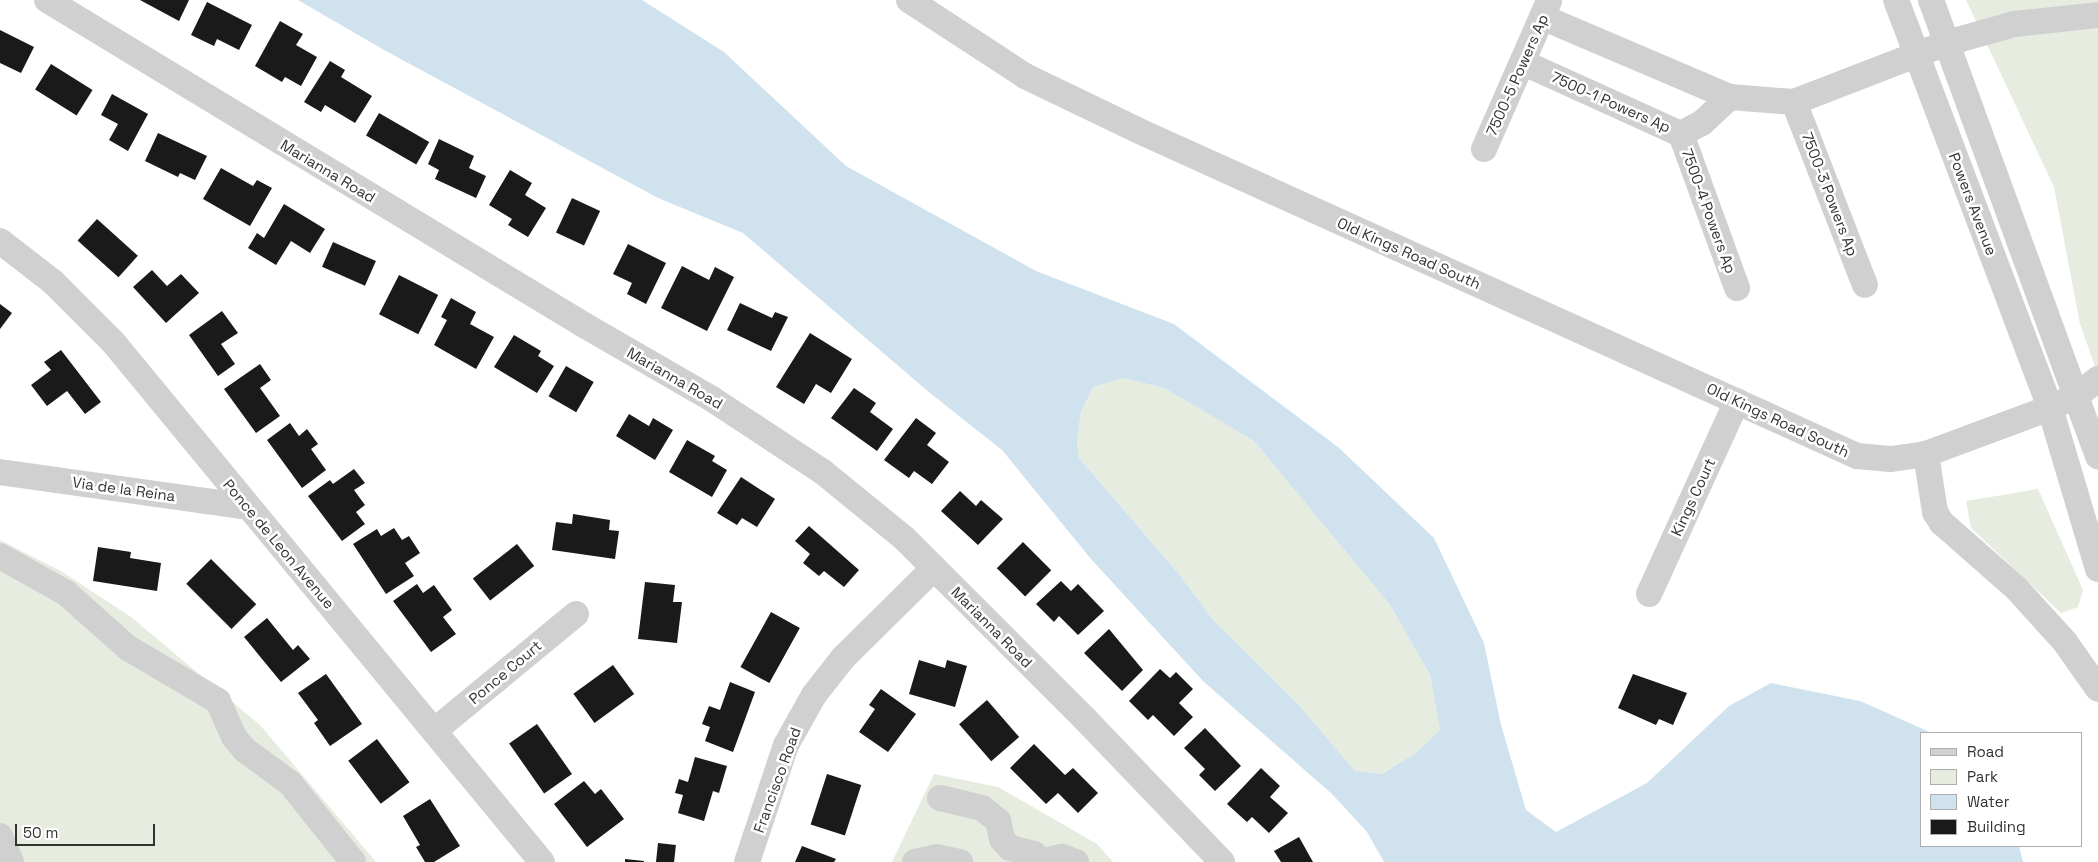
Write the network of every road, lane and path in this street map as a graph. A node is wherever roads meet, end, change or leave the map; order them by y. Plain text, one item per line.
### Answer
1 (47, 0) edge
2 (909, 0) edge
3 (1896, 0) edge
4 (1931, 0) edge
5 (1546, 8) edge
6 (2098, 15) edge
7 (1947, 43) junction
8 (1916, 54) junction
9 (1522, 62) junction
10 (1730, 97) junction
11 (1794, 102) junction
12 (1681, 134) junction
13 (1484, 149) dead end
14 (0, 242) edge
15 (1865, 285) dead end
16 (1737, 288) dead end
17 (2098, 379) edge
18 (2078, 395) junction
19 (1737, 401) junction
20 (2050, 408) junction
21 (1926, 454) junction
22 (2098, 456) edge
23 (0, 472) edge
24 (248, 507) junction
25 (0, 556) edge
26 (934, 568) junction
27 (2098, 569) edge
28 (1649, 594) dead end
29 (576, 614) dead end
30 (2098, 689) edge
31 (434, 730) junction
32 (940, 798) dead end
33 (0, 836) edge
34 (1040, 861) edge
35 (11, 862) edge
36 (353, 862) edge
37 (542, 862) edge
38 (747, 862) edge
39 (915, 862) edge
40 (960, 862) edge
41 (1076, 862) edge
42 (1222, 862) edge

1 - 26 street, Marianna Road
2 - 19 street, Old Kings Road South
3 - 8 street, Powers Avenue
4 - 7 street, Powers Avenue
5 - 9 street, 7500-5 Powers Ap
5 - 10 street
6 - 7 street
7 - 8 street
7 - 18 street, Powers Avenue
8 - 11 street
8 - 20 street, Powers Avenue
9 - 12 street, 7500-1 Powers Ap
9 - 13 street, 7500-5 Powers Ap
10 - 11 street
10 - 12 street, 7500-1 Powers Ap
11 - 15 street, 7500-3 Powers Ap
12 - 16 street, 7500-4 Powers Ap
14 - 24 street, Ponce de Leon Avenue
17 - 18 street, Old Kings Road South
18 - 20 street, Old Kings Road South
18 - 22 street
19 - 21 street, Old Kings Road South
19 - 28 street, Kings Court
20 - 21 street, Old Kings Road South
20 - 27 street
21 - 30 street
23 - 24 street, Via de la Reina
24 - 31 street, Ponce de Leon Avenue
25 - 36 street
26 - 38 street, Francisco Road
26 - 42 street, Marianna Road
29 - 31 street, Ponce Court
31 - 37 street, Ponce de Leon Avenue
32 - 34 street
33 - 35 street
34 - 41 street
39 - 40 street

